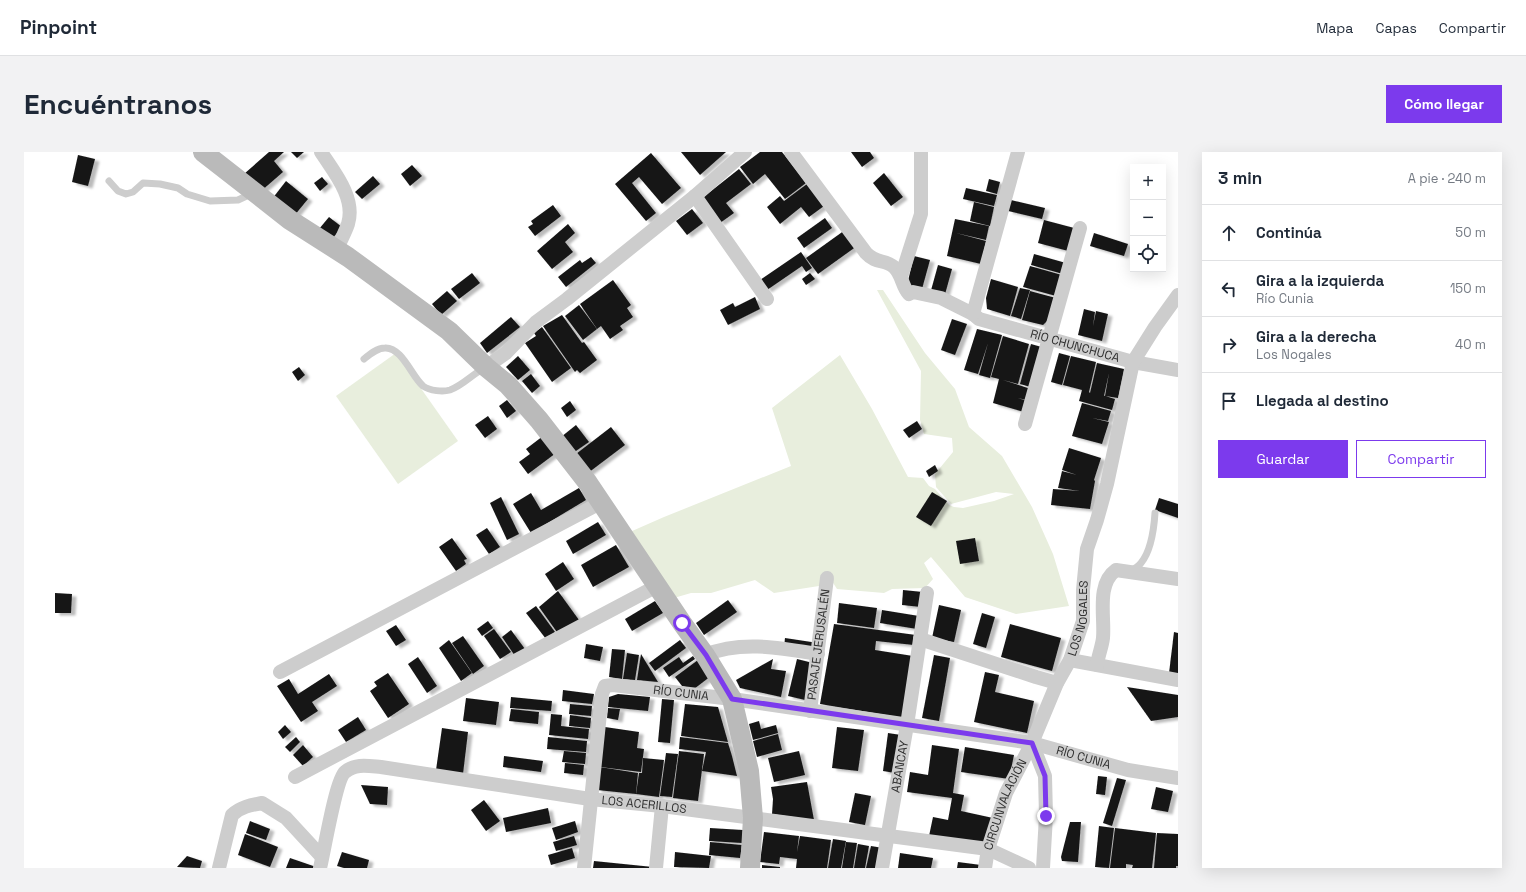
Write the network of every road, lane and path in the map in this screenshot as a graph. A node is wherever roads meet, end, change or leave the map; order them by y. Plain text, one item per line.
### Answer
1 (203, 152) edge
2 (321, 152) edge
3 (745, 152) edge
4 (791, 152) edge
5 (920, 152) edge
6 (1018, 152) edge
7 (109, 181) dead end
8 (254, 192) junction
9 (695, 196) junction
10 (1080, 228) dead end
11 (337, 250) junction
12 (901, 278) junction
13 (1178, 295) edge
14 (767, 299) dead end
15 (973, 314) junction
16 (1049, 339) junction
17 (364, 359) dead end
18 (1133, 362) junction
19 (486, 367) junction
20 (1178, 370) edge
21 (1025, 424) dead end
22 (602, 502) junction
23 (1156, 513) dead end
24 (1128, 572) junction
25 (827, 578) dead end
26 (1178, 579) edge
27 (657, 586) junction
28 (927, 593) dead end
29 (920, 639) junction
30 (818, 654) junction
31 (706, 655) junction
32 (1070, 660) junction
33 (1097, 665) junction
34 (280, 672) dead end
35 (1178, 680) edge
36 (1057, 683) junction
37 (732, 699) junction
38 (810, 710) junction
39 (906, 725) junction
40 (1032, 743) junction
41 (295, 776) dead end
42 (1178, 778) edge
43 (590, 799) junction
44 (662, 806) junction
45 (753, 818) junction
46 (888, 835) junction
47 (988, 849) junction
48 (321, 863) edge
49 (219, 868) edge
50 (584, 868) edge
51 (656, 868) edge
52 (750, 868) edge
53 (882, 868) edge
54 (984, 868) edge
55 (1029, 868) edge
56 (1043, 868) edge

1 - 8 street
2 - 11 street
3 - 9 street
4 - 12 street
5 - 12 street
6 - 15 street
7 - 8 lane
8 - 11 street
9 - 14 street
9 - 19 street
10 - 16 street
11 - 19 street
12 - 15 street, RÍO CHUNCHUCA
13 - 18 street
15 - 16 street, RÍO CHUNCHUCA
16 - 18 street, RÍO CHUNCHUCA
16 - 21 street
17 - 19 lane
18 - 20 street, RÍO CHUNCHUCA
18 - 32 street, LOS NOGALES
19 - 22 street
22 - 27 street
22 - 34 street
23 - 24 lane
24 - 26 street
24 - 33 street
25 - 30 street, PASAJE JERUSALÉN
27 - 31 street
27 - 41 street
28 - 29 street, ABANCAY
29 - 36 street
29 - 39 street, ABANCAY
30 - 31 street
30 - 38 street, PASAJE JERUSALÉN
31 - 37 street
32 - 33 street
32 - 36 street, LOS NOGALES
33 - 35 street
36 - 40 street, LOS NOGALES
37 - 38 street, RÍO CUNIA
37 - 43 street, RÍO CUNIA
37 - 45 street
38 - 39 street, RÍO CUNIA
39 - 40 street, RÍO CUNIA
39 - 46 street, ABANCAY
40 - 42 street, RÍO CUNIA
40 - 47 street, CIRCUNVALACIÓN
40 - 56 street
43 - 44 street, LOS ACERILLOS
43 - 48 street, LOS ACERILLOS
43 - 50 street
44 - 45 street, LOS ACERILLOS
44 - 51 street
45 - 46 street, LOS ACERILLOS
45 - 52 street
46 - 47 street, LOS ACERILLOS
46 - 53 street, ABANCAY
47 - 54 street, CIRCUNVALACIÓN
47 - 55 street, LOS ACERILLOS
48 - 49 street

